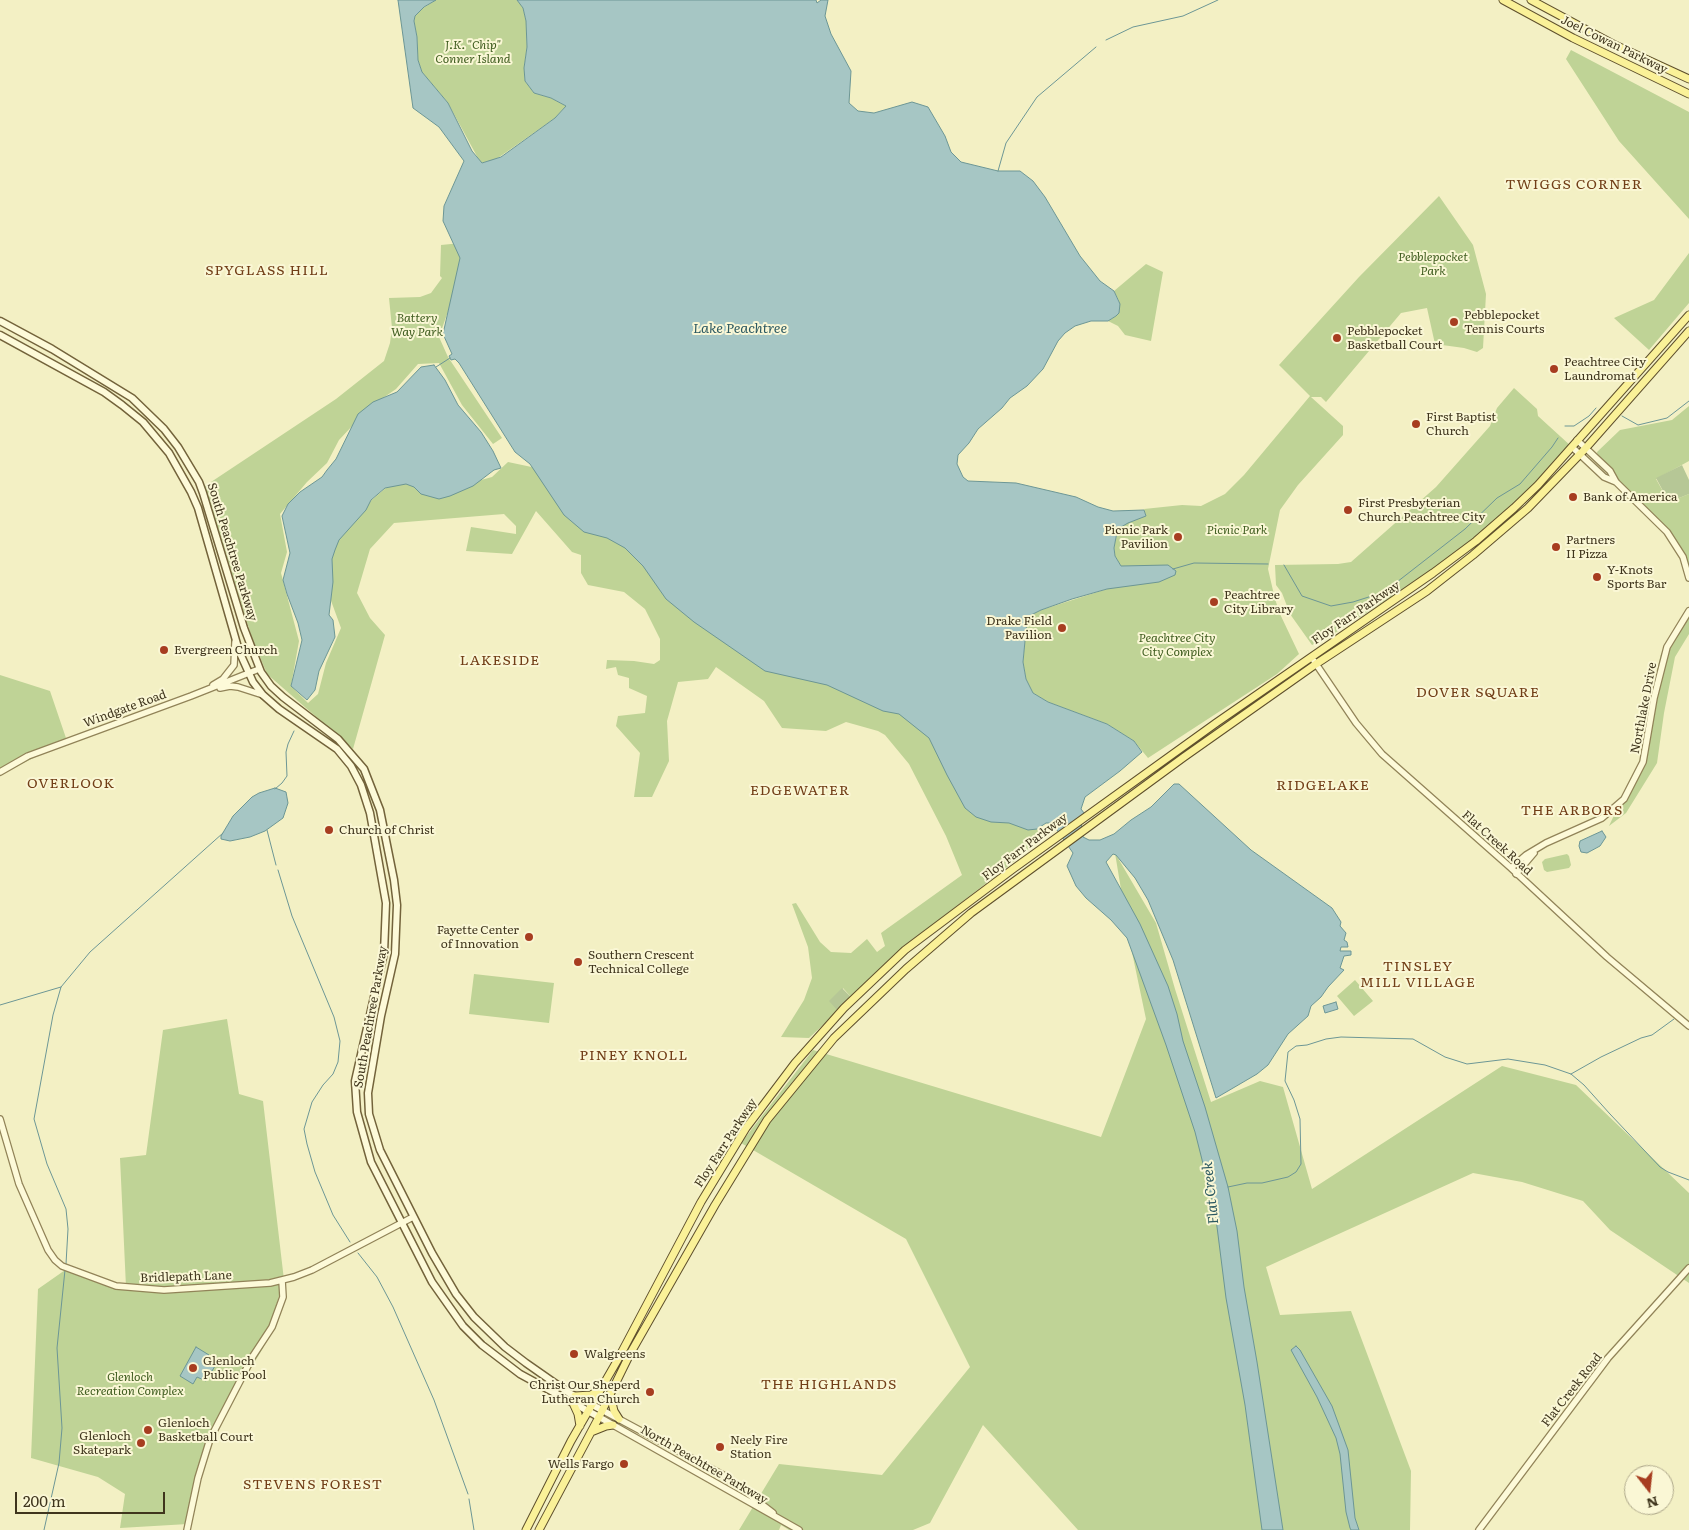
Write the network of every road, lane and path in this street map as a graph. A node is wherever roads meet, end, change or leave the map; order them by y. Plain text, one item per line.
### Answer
1 (1504, 0) edge
2 (1531, 0) edge
3 (1689, 80) edge
4 (1689, 94) edge
5 (1689, 315) edge
6 (0, 321) edge
7 (1689, 331) edge
8 (0, 334) edge
9 (1577, 440) junction
10 (1572, 447) junction
11 (1586, 448) junction
12 (1580, 454) junction
13 (1616, 482) junction
14 (1686, 556) edge
15 (1689, 578) edge
16 (1689, 611) edge
17 (233, 628) junction
18 (1311, 657) junction
19 (1316, 664) junction
20 (259, 669) junction
21 (249, 674) junction
22 (263, 695) junction
23 (191, 696) junction
24 (0, 772) edge
25 (1536, 850) junction
26 (1511, 868) junction
27 (1516, 874) junction
28 (1689, 1026) edge
29 (0, 1119) edge
30 (413, 1217) junction
31 (402, 1223) junction
32 (1689, 1268) edge
33 (282, 1280) junction
34 (602, 1389) junction
35 (610, 1394) junction
36 (574, 1400) junction
37 (590, 1408) junction
38 (602, 1410) junction
39 (599, 1417) junction
40 (619, 1419) junction
41 (613, 1425) junction
42 (580, 1427) junction
43 (591, 1432) junction
44 (789, 1525) junction
45 (187, 1530) edge
46 (526, 1530) edge
47 (539, 1530) edge
48 (799, 1530) edge
49 (1478, 1530) edge

1 - 4 main road, Joel Cowan Parkway
2 - 3 main road, Joel Cowan Parkway
5 - 9 main road, Floy Farr Parkway
6 - 20 main road, South Peachtree Parkway
7 - 11 main road, Floy Farr Parkway
8 - 17 main road, South Peachtree Parkway
9 - 10 main road, Floy Farr Parkway
9 - 11 street
10 - 12 street
10 - 18 main road, Floy Farr Parkway
11 - 12 main road, Floy Farr Parkway
11 - 13 street
12 - 13 street
12 - 19 main road, Floy Farr Parkway
13 - 14 street
14 - 15 street
16 - 25 street, Northlake Drive
17 - 21 main road, South Peachtree Parkway
17 - 23 street
18 - 19 street, Flat Creek Road
18 - 34 main road, Floy Farr Parkway
19 - 26 street, Flat Creek Road
19 - 35 main road, Floy Farr Parkway
20 - 21 street, Windgate Road
20 - 30 main road, South Peachtree Parkway
21 - 22 main road, South Peachtree Parkway
21 - 23 street, Windgate Road
22 - 23 street
22 - 31 main road, South Peachtree Parkway
23 - 24 street, Windgate Road
25 - 26 street, Northlake Drive
25 - 27 street, Northlake Drive
26 - 27 street, Flat Creek Road
27 - 28 street, Flat Creek Road
29 - 33 street, Bridlepath Lane
30 - 31 street, Bridlepath Lane
30 - 36 main road, South Peachtree Parkway
31 - 33 street, Bridlepath Lane
31 - 36 main road, South Peachtree Parkway
32 - 49 street, Flat Creek Road
33 - 45 street
34 - 36 main road
34 - 37 main road, Floy Farr Parkway
35 - 38 main road, Floy Farr Parkway
35 - 40 main road
36 - 37 main road, South Peachtree Parkway
36 - 42 main road
37 - 38 main road, South Peachtree Parkway
37 - 39 main road
37 - 42 main road, Floy Farr Parkway
38 - 39 main road, Floy Farr Parkway
38 - 40 street, North Peachtree Parkway
39 - 41 street, North Peachtree Parkway
39 - 43 main road, Floy Farr Parkway
40 - 44 street, North Peachtree Parkway
41 - 43 main road
41 - 44 street, North Peachtree Parkway
42 - 46 main road, Floy Farr Parkway
43 - 47 main road, Floy Farr Parkway
44 - 48 street, North Peachtree Parkway

